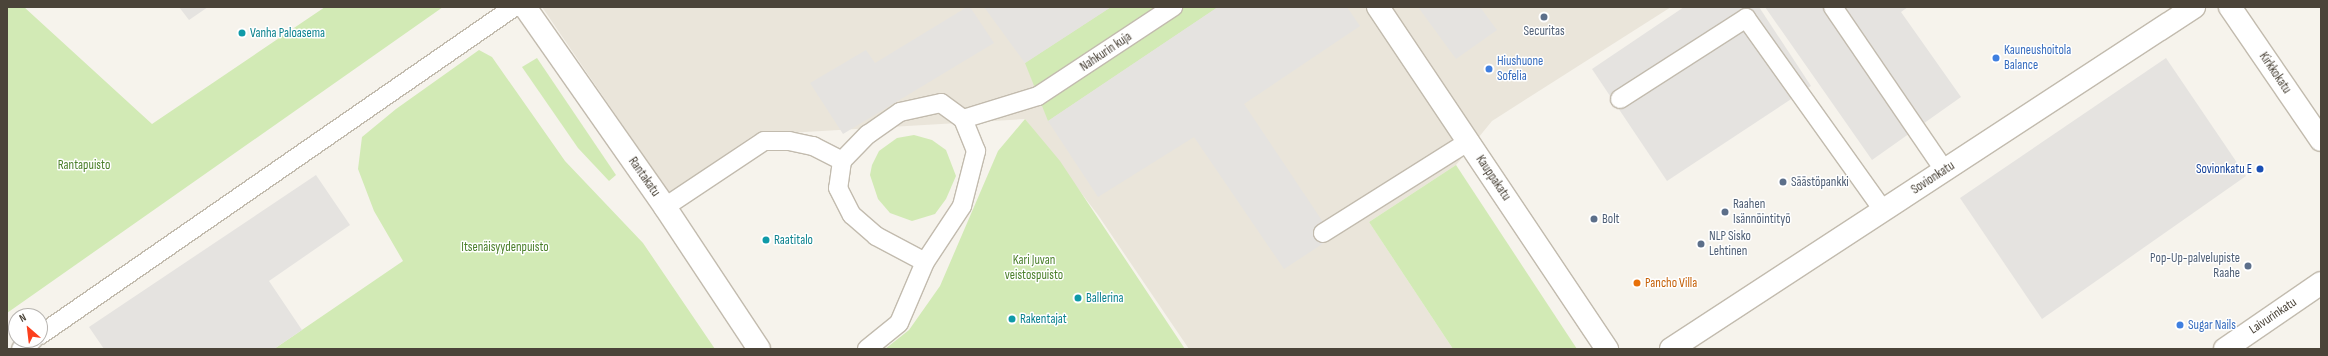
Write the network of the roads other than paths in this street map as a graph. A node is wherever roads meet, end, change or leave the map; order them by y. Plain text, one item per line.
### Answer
1 (514, 7) edge
2 (525, 7) edge
3 (1173, 7) edge
4 (1378, 7) edge
5 (1834, 7) edge
6 (2194, 7) edge
7 (2230, 7) edge
8 (1620, 99) dead end
9 (963, 120) junction
10 (2321, 140) edge
11 (1469, 141) junction
12 (842, 161) junction
13 (1945, 171) junction
14 (665, 207) junction
15 (1883, 210) junction
16 (1323, 233) dead end
17 (925, 262) junction
18 (2321, 283) edge
19 (48, 329) edge
20 (759, 349) edge
21 (867, 349) edge
22 (1607, 349) edge
23 (1671, 349) edge
24 (2225, 349) edge

1 - 19 lane
2 - 14 street, Rantakatu
3 - 9 lane, Nahkurin kuja
4 - 11 street, Kauppakatu
5 - 13 lane
6 - 13 street, Sovionkatu
7 - 10 street, Kirkkokatu
8 - 15 lane
9 - 12 lane
9 - 17 lane
11 - 16 lane
11 - 22 street, Kauppakatu
12 - 14 lane
12 - 17 lane
13 - 15 street, Sovionkatu
14 - 20 street, Rantakatu
15 - 23 street, Sovionkatu
17 - 21 lane
18 - 24 street, Laivurinkatu

